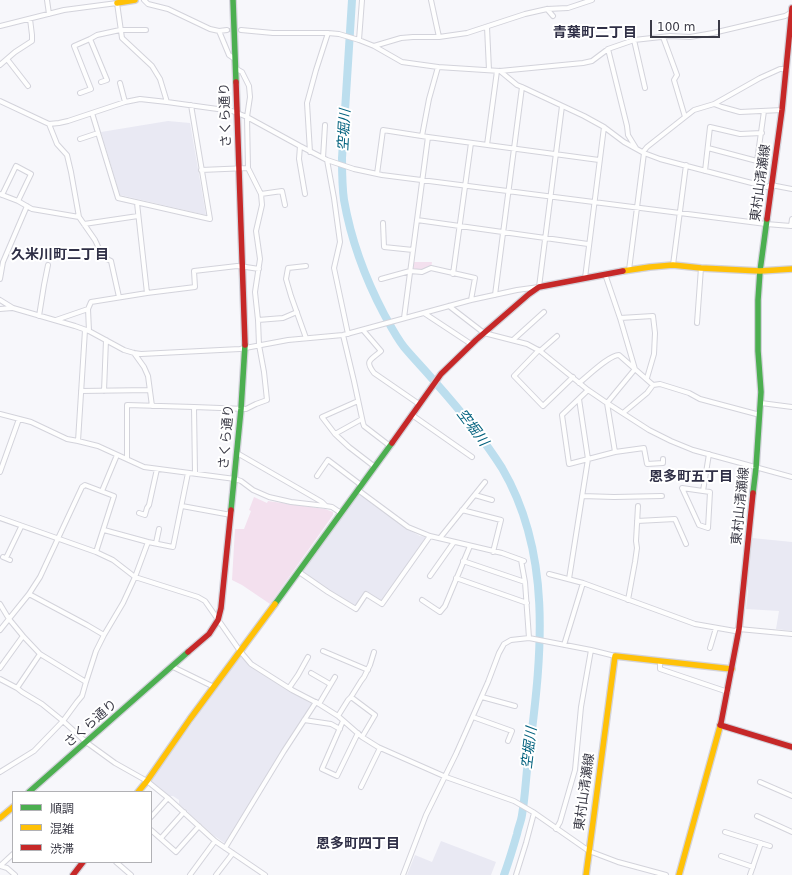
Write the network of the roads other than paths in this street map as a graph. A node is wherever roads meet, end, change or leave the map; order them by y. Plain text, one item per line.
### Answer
1 (47, 0) edge
2 (135, 0) edge
3 (144, 0) edge
4 (233, 0) edge
5 (362, 0) edge
6 (431, 0) edge
7 (592, 0) edge
8 (114, 2) edge
9 (792, 8) edge
10 (547, 9) junction
11 (792, 12) edge
12 (49, 14) junction
13 (553, 16) dead end
14 (30, 19) junction
15 (0, 26) edge
16 (487, 27) junction
17 (120, 30) junction
18 (146, 30) dead end
19 (227, 30) tunnel mouth
20 (241, 30) tunnel mouth
21 (219, 31) junction
22 (328, 33) junction
23 (440, 37) junction
24 (663, 37) junction
25 (90, 39) junction
26 (359, 40) junction
27 (634, 40) junction
28 (374, 46) junction
29 (608, 48) junction
30 (7, 59) junction
31 (235, 59) junction
32 (0, 65) edge
33 (789, 65) edge
34 (438, 67) junction
35 (235, 68) junction
36 (489, 70) junction
37 (498, 71) junction
38 (101, 82) dead end
39 (120, 83) dead end
40 (28, 86) dead end
41 (522, 88) junction
42 (645, 88) dead end
43 (80, 93) dead end
44 (0, 101) edge
45 (125, 102) junction
46 (167, 102) junction
47 (714, 104) junction
48 (191, 105) junction
49 (562, 106) junction
50 (782, 110) junction
51 (764, 111) junction
52 (92, 113) junction
53 (237, 113) junction
54 (247, 117) junction
55 (685, 117) junction
56 (49, 124) junction
57 (325, 125) dead end
58 (604, 127) junction
59 (98, 133) junction
60 (762, 133) junction
61 (422, 136) junction
62 (428, 137) junction
63 (80, 140) dead end
64 (471, 143) junction
65 (487, 145) junction
66 (300, 146) junction
67 (514, 148) junction
68 (636, 148) junction
69 (708, 148) junction
70 (310, 152) junction
71 (643, 152) junction
72 (556, 154) junction
73 (325, 159) junction
74 (600, 160) junction
75 (686, 165) junction
76 (248, 168) junction
77 (239, 169) junction
78 (201, 170) junction
79 (705, 171) junction
80 (377, 174) junction
81 (422, 180) junction
82 (465, 185) junction
83 (771, 185) junction
84 (792, 189) edge
85 (508, 191) junction
86 (1, 194) edge
87 (262, 194) junction
88 (305, 194) dead end
89 (551, 196) junction
90 (18, 201) junction
91 (594, 202) junction
92 (137, 203) junction
93 (285, 205) dead end
94 (26, 206) junction
95 (636, 207) junction
96 (680, 213) junction
97 (138, 216) junction
98 (79, 217) junction
99 (792, 219) edge
100 (417, 220) junction
101 (383, 223) dead end
102 (84, 224) junction
103 (766, 224) junction
104 (460, 226) junction
105 (503, 232) junction
106 (545, 238) junction
107 (588, 244) junction
108 (413, 250) junction
109 (48, 265) dead end
110 (673, 265) junction
111 (242, 266) junction
112 (306, 266) dead end
113 (700, 268) junction
114 (259, 269) junction
115 (792, 269) edge
116 (628, 270) junction
117 (410, 271) junction
118 (760, 271) junction
119 (453, 274) junction
120 (605, 274) junction
121 (585, 278) junction
122 (0, 279) edge
123 (381, 279) dead end
124 (539, 287) junction
125 (148, 292) junction
126 (495, 295) junction
127 (120, 297) junction
128 (0, 300) edge
129 (472, 300) junction
130 (449, 306) junction
131 (13, 308) junction
132 (0, 309) edge
133 (88, 309) junction
134 (297, 312) junction
135 (544, 312) dead end
136 (424, 313) junction
137 (39, 316) junction
138 (404, 318) junction
139 (620, 318) junction
140 (56, 320) junction
141 (258, 320) junction
142 (698, 323) dead end
143 (363, 330) junction
144 (87, 331) junction
145 (484, 333) junction
146 (346, 335) junction
147 (557, 336) dead end
148 (306, 338) junction
149 (106, 340) junction
150 (513, 340) junction
151 (471, 344) junction
152 (259, 345) junction
153 (245, 348) junction
154 (540, 350) junction
155 (134, 353) junction
156 (636, 369) junction
157 (573, 377) junction
158 (647, 378) junction
159 (579, 383) junction
160 (653, 385) junction
161 (150, 390) junction
162 (588, 390) junction
163 (81, 391) junction
164 (104, 391) junction
165 (579, 399) junction
166 (358, 401) junction
167 (606, 403) junction
168 (761, 403) junction
169 (419, 404) junction
170 (152, 406) junction
171 (194, 407) junction
172 (792, 407) edge
173 (241, 409) junction
174 (0, 414) edge
175 (622, 414) junction
176 (412, 415) junction
177 (760, 415) junction
178 (19, 419) junction
179 (362, 419) junction
180 (335, 434) junction
181 (78, 441) junction
182 (390, 446) junction
183 (615, 452) junction
184 (237, 453) junction
185 (709, 454) junction
186 (118, 455) junction
187 (472, 457) dead end
188 (127, 459) junction
189 (588, 459) junction
190 (663, 459) dead end
191 (375, 467) junction
192 (157, 468) junction
193 (756, 468) junction
194 (0, 472) edge
195 (188, 473) junction
196 (195, 473) junction
197 (317, 476) dead end
198 (792, 477) edge
199 (235, 479) junction
200 (485, 482) dead end
201 (360, 487) junction
202 (102, 491) junction
203 (703, 491) junction
204 (475, 495) junction
205 (582, 496) junction
206 (662, 496) dead end
207 (492, 500) dead end
208 (182, 506) junction
209 (326, 506) junction
210 (638, 506) dead end
211 (462, 510) junction
212 (139, 513) dead end
213 (341, 513) junction
214 (231, 515) junction
215 (0, 518) edge
216 (637, 521) junction
217 (22, 526) junction
218 (159, 529) dead end
219 (104, 530) junction
220 (430, 536) junction
221 (440, 538) junction
222 (58, 539) junction
223 (148, 542) junction
224 (454, 542) junction
225 (156, 543) junction
226 (686, 544) dead end
227 (470, 546) junction
228 (96, 552) junction
229 (493, 552) junction
230 (6, 558) dead end
231 (463, 561) junction
232 (299, 572) junction
233 (549, 574) dead end
234 (430, 576) dead end
235 (135, 577) junction
236 (456, 578) junction
237 (569, 579) junction
238 (525, 582) junction
239 (584, 583) junction
240 (30, 594) junction
241 (422, 600) dead end
242 (628, 600) junction
243 (527, 603) junction
244 (0, 604) edge
245 (9, 619) junction
246 (218, 620) junction
247 (716, 628) junction
248 (739, 629) junction
249 (0, 630) edge
250 (792, 634) edge
251 (104, 635) junction
252 (23, 636) junction
253 (530, 638) junction
254 (564, 645) junction
255 (710, 648) dead end
256 (591, 650) junction
257 (240, 651) junction
258 (323, 651) dead end
259 (374, 652) dead end
260 (40, 654) junction
261 (615, 656) junction
262 (308, 657) dead end
263 (660, 662) junction
264 (173, 667) junction
265 (0, 668) edge
266 (368, 670) junction
267 (732, 670) junction
268 (311, 673) dead end
269 (334, 677) dead end
270 (0, 679) edge
271 (86, 682) junction
272 (330, 684) junction
273 (214, 687) junction
274 (17, 688) junction
275 (289, 688) junction
276 (728, 692) junction
277 (351, 697) junction
278 (482, 697) junction
279 (317, 703) junction
280 (515, 706) dead end
281 (338, 716) junction
282 (473, 717) junction
283 (304, 720) junction
284 (63, 721) junction
285 (343, 721) junction
286 (720, 725) junction
287 (513, 726) dead end
288 (340, 729) junction
289 (512, 731) junction
290 (358, 733) junction
291 (362, 737) junction
292 (508, 741) dead end
293 (86, 742) junction
294 (792, 747) edge
295 (380, 748) junction
296 (0, 772) edge
297 (446, 777) junction
298 (147, 781) junction
299 (760, 782) dead end
300 (361, 787) dead end
301 (30, 791) edge
302 (139, 791) edge
303 (792, 796) edge
304 (168, 798) junction
305 (12, 807) edge
306 (184, 812) junction
307 (533, 813) junction
308 (152, 816) edge
309 (757, 816) dead end
310 (0, 818) edge
311 (199, 826) junction
312 (556, 829) junction
313 (152, 831) edge
314 (725, 832) dead end
315 (792, 832) edge
316 (160, 838) junction
317 (216, 841) junction
318 (761, 843) junction
319 (770, 846) dead end
320 (225, 848) junction
321 (589, 851) junction
322 (233, 853) junction
323 (12, 855) edge
324 (721, 856) dead end
325 (82, 863) edge
326 (117, 863) edge
327 (0, 866) edge
328 (753, 867) junction
329 (15, 875) edge
330 (73, 875) edge
331 (131, 875) edge
332 (190, 875) edge
333 (216, 875) edge
334 (265, 875) edge
335 (403, 875) edge
336 (516, 875) edge
337 (586, 875) edge
338 (666, 875) edge
339 (678, 875) edge
340 (750, 875) edge

1 - 12 street
2 - 8 street
3 - 21 street
4 - 31 street, さくら通り
5 - 26 street
6 - 23 street
7 - 10 street
8 - 12 street
8 - 17 street
9 - 11 street, 東村山清瀬線
10 - 13 street
10 - 16 street
11 - 24 street
11 - 33 street, 東村山清瀬線
12 - 14 street
14 - 15 street
14 - 30 street
16 - 23 street
16 - 36 street
17 - 18 street
17 - 25 street
17 - 46 street
19 - 21 street
20 - 22 street
21 - 31 street
22 - 26 street
22 - 70 street
23 - 28 street
24 - 27 street
24 - 55 street
25 - 38 street
25 - 43 street
26 - 28 street
27 - 29 street
27 - 42 street
28 - 34 street
29 - 37 street
29 - 68 street
30 - 32 street
30 - 40 street
31 - 35 street, さくら通り
33 - 47 street
33 - 50 street, 東村山清瀬線
34 - 36 street
34 - 61 street
35 - 53 street, さくら通り
35 - 54 street
36 - 37 street
37 - 41 street
37 - 65 street
39 - 45 street
41 - 49 street
41 - 67 street
44 - 56 street
45 - 46 street
45 - 52 street
46 - 48 street
47 - 51 street
47 - 55 street
48 - 53 street
48 - 78 street
49 - 58 street
49 - 72 street
50 - 51 street
50 - 83 street, 東村山清瀬線
51 - 60 street
52 - 56 street
52 - 59 street
53 - 54 street
53 - 77 street, さくら通り
54 - 66 street
54 - 76 street
55 - 71 street
56 - 98 street
57 - 73 street
58 - 68 street
58 - 74 street
59 - 63 street
59 - 92 street
60 - 69 street
60 - 69 street
61 - 62 street
61 - 80 street
62 - 64 street
62 - 81 street
64 - 65 street
64 - 82 street
65 - 67 street
66 - 70 street
66 - 88 street
67 - 72 street
67 - 85 street
68 - 71 street
69 - 79 street
70 - 73 street
71 - 75 street
71 - 95 street
72 - 74 street
72 - 89 street
73 - 80 street
73 - 146 street
74 - 91 street
75 - 79 street
75 - 96 street
76 - 77 street
76 - 87 street
77 - 78 street
77 - 111 street, さくら通り
78 - 92 street
79 - 83 street
80 - 81 street
81 - 82 street
81 - 100 street
82 - 85 street
82 - 104 street
83 - 84 street
83 - 103 street, 東村山清瀬線
85 - 89 street
85 - 105 street
86 - 90 street
86 - 90 street
87 - 93 street
87 - 114 street
89 - 91 street
89 - 106 street
90 - 94 street
91 - 95 street
91 - 107 street
92 - 97 street
94 - 98 street
94 - 122 street
95 - 96 street
95 - 116 street
96 - 103 street
96 - 110 street
97 - 102 street
97 - 125 street
98 - 102 street
99 - 103 street
100 - 104 street
100 - 108 street
101 - 108 street
102 - 127 street
103 - 118 street, 東村山清瀬線
104 - 105 street
104 - 119 street
105 - 106 street
105 - 126 street
106 - 107 street
106 - 124 street
107 - 121 street
108 - 117 street
109 - 137 street
110 - 113 street
110 - 116 street
111 - 114 street
111 - 125 street
111 - 153 street, さくら通り
112 - 134 street
113 - 118 street
113 - 142 street
114 - 141 street
115 - 118 street
116 - 120 street
117 - 119 street
117 - 123 street
117 - 138 street
118 - 168 street, 東村山清瀬線
119 - 129 street
120 - 121 street
120 - 139 street
121 - 124 street
124 - 126 street
124 - 145 street
125 - 127 street
126 - 129 street
127 - 133 street
128 - 131 street
129 - 130 street
130 - 136 street
130 - 145 street
131 - 132 street
131 - 137 street
133 - 140 street
133 - 144 street
134 - 141 street
134 - 148 street
135 - 150 street
136 - 138 street
136 - 151 street
137 - 140 street
138 - 143 street
139 - 156 street
139 - 158 street
140 - 144 street
141 - 152 street
143 - 146 street
143 - 169 street
144 - 149 street
144 - 163 street
145 - 150 street
145 - 151 street
146 - 148 street
146 - 166 street
147 - 154 street
148 - 152 street
149 - 155 street
149 - 164 street
150 - 154 street
151 - 169 street
152 - 153 street
152 - 173 street
153 - 155 street
153 - 173 street, さくら通り
154 - 157 street
154 - 157 street
155 - 161 street
156 - 158 street
156 - 159 street
156 - 167 street
157 - 159 street
158 - 160 street
159 - 162 street
160 - 175 street
160 - 177 street
161 - 164 street
161 - 170 street
162 - 165 street
162 - 167 street
163 - 164 street
163 - 181 street
165 - 189 street
165 - 189 street
166 - 179 street
166 - 180 street
167 - 175 street
167 - 183 street
168 - 172 street
168 - 177 street, 東村山清瀬線
169 - 176 street
170 - 171 street
170 - 188 street
171 - 173 street
171 - 196 street
173 - 184 street, さくら通り
174 - 178 street
175 - 185 street
176 - 182 street
176 - 187 street
177 - 193 street, 東村山清瀬線
178 - 181 street
178 - 194 street
179 - 180 street
179 - 182 street
180 - 191 street
181 - 186 street
182 - 191 street
183 - 189 street
183 - 190 street
184 - 199 street, さくら通り
184 - 209 street
185 - 193 street
185 - 203 street
186 - 188 street
186 - 202 street
188 - 192 street
189 - 205 street
191 - 201 street
192 - 195 street
192 - 212 street
193 - 198 street
193 - 248 street, 東村山清瀬線
195 - 196 street
195 - 208 street
196 - 199 street
197 - 201 street
199 - 209 street
199 - 214 street, さくら通り
200 - 204 street
201 - 213 street
201 - 220 street
202 - 219 street
202 - 222 street
203 - 203 street
204 - 207 street
204 - 211 street
205 - 206 street
205 - 237 street
208 - 214 street
208 - 225 street
209 - 213 street
210 - 216 street
211 - 221 street
211 - 229 street
213 - 232 street
214 - 246 street, さくら通り
215 - 217 street
216 - 226 street
216 - 242 street
217 - 222 street
217 - 230 street
218 - 225 street
219 - 223 street
219 - 228 street
220 - 221 street
220 - 232 street
221 - 224 street
222 - 228 street
222 - 240 street
223 - 225 street
223 - 235 street
224 - 227 street
224 - 234 street
227 - 229 street
227 - 231 street
228 - 235 street
229 - 238 street
231 - 236 street
231 - 238 street
232 - 257 street
233 - 237 street
235 - 246 street
235 - 251 street
236 - 241 street
236 - 243 street
237 - 239 street
238 - 243 street
239 - 242 street
239 - 254 street
240 - 245 street
240 - 251 street
242 - 247 street
243 - 253 street
244 - 245 street
245 - 249 street
245 - 252 street
246 - 257 street
246 - 264 street, さくら通り
247 - 248 street
247 - 255 street
248 - 250 street
248 - 267 street, 東村山清瀬線
251 - 271 street
252 - 260 street
252 - 265 street
253 - 254 street
253 - 278 street
254 - 256 street
256 - 261 street
256 - 312 street
257 - 273 street
257 - 275 street
258 - 266 street
259 - 266 street
260 - 271 street
260 - 274 street
261 - 263 street
261 - 321 street, 東村山清瀬線
262 - 275 street
263 - 267 street
263 - 276 street
264 - 273 street
264 - 293 street, さくら通り
266 - 277 street
267 - 276 street, 東村山清瀬線
268 - 272 street
269 - 272 street
270 - 274 street
271 - 284 street
272 - 279 street
273 - 298 street
274 - 284 street
275 - 279 street
276 - 286 street, 東村山清瀬線
277 - 281 street
277 - 291 street
278 - 280 street
278 - 282 street
279 - 281 street
279 - 283 street
281 - 285 street
282 - 289 street
282 - 297 street
283 - 288 street
283 - 320 street
284 - 293 street
284 - 296 street
285 - 288 street
285 - 290 street
286 - 294 street
286 - 339 street, 東村山清瀬線
287 - 289 street
288 - 290 street
289 - 292 street
290 - 291 street
291 - 295 street
293 - 298 street
293 - 301 street, さくら通り
295 - 297 street
295 - 300 street
297 - 307 street
297 - 335 street
298 - 302 street
298 - 304 street
299 - 303 street
304 - 306 street
304 - 308 street
305 - 310 street
306 - 311 street
306 - 316 street
307 - 312 street
307 - 336 street
309 - 315 street
311 - 316 street
311 - 317 street
312 - 321 street
313 - 316 street
314 - 318 street
317 - 320 street
317 - 332 street
318 - 319 street
318 - 328 street
320 - 322 street
321 - 337 street, 東村山清瀬線
321 - 338 street
322 - 333 street
322 - 334 street
323 - 327 street
324 - 328 street
325 - 330 street
326 - 331 street
327 - 329 street
328 - 340 street

